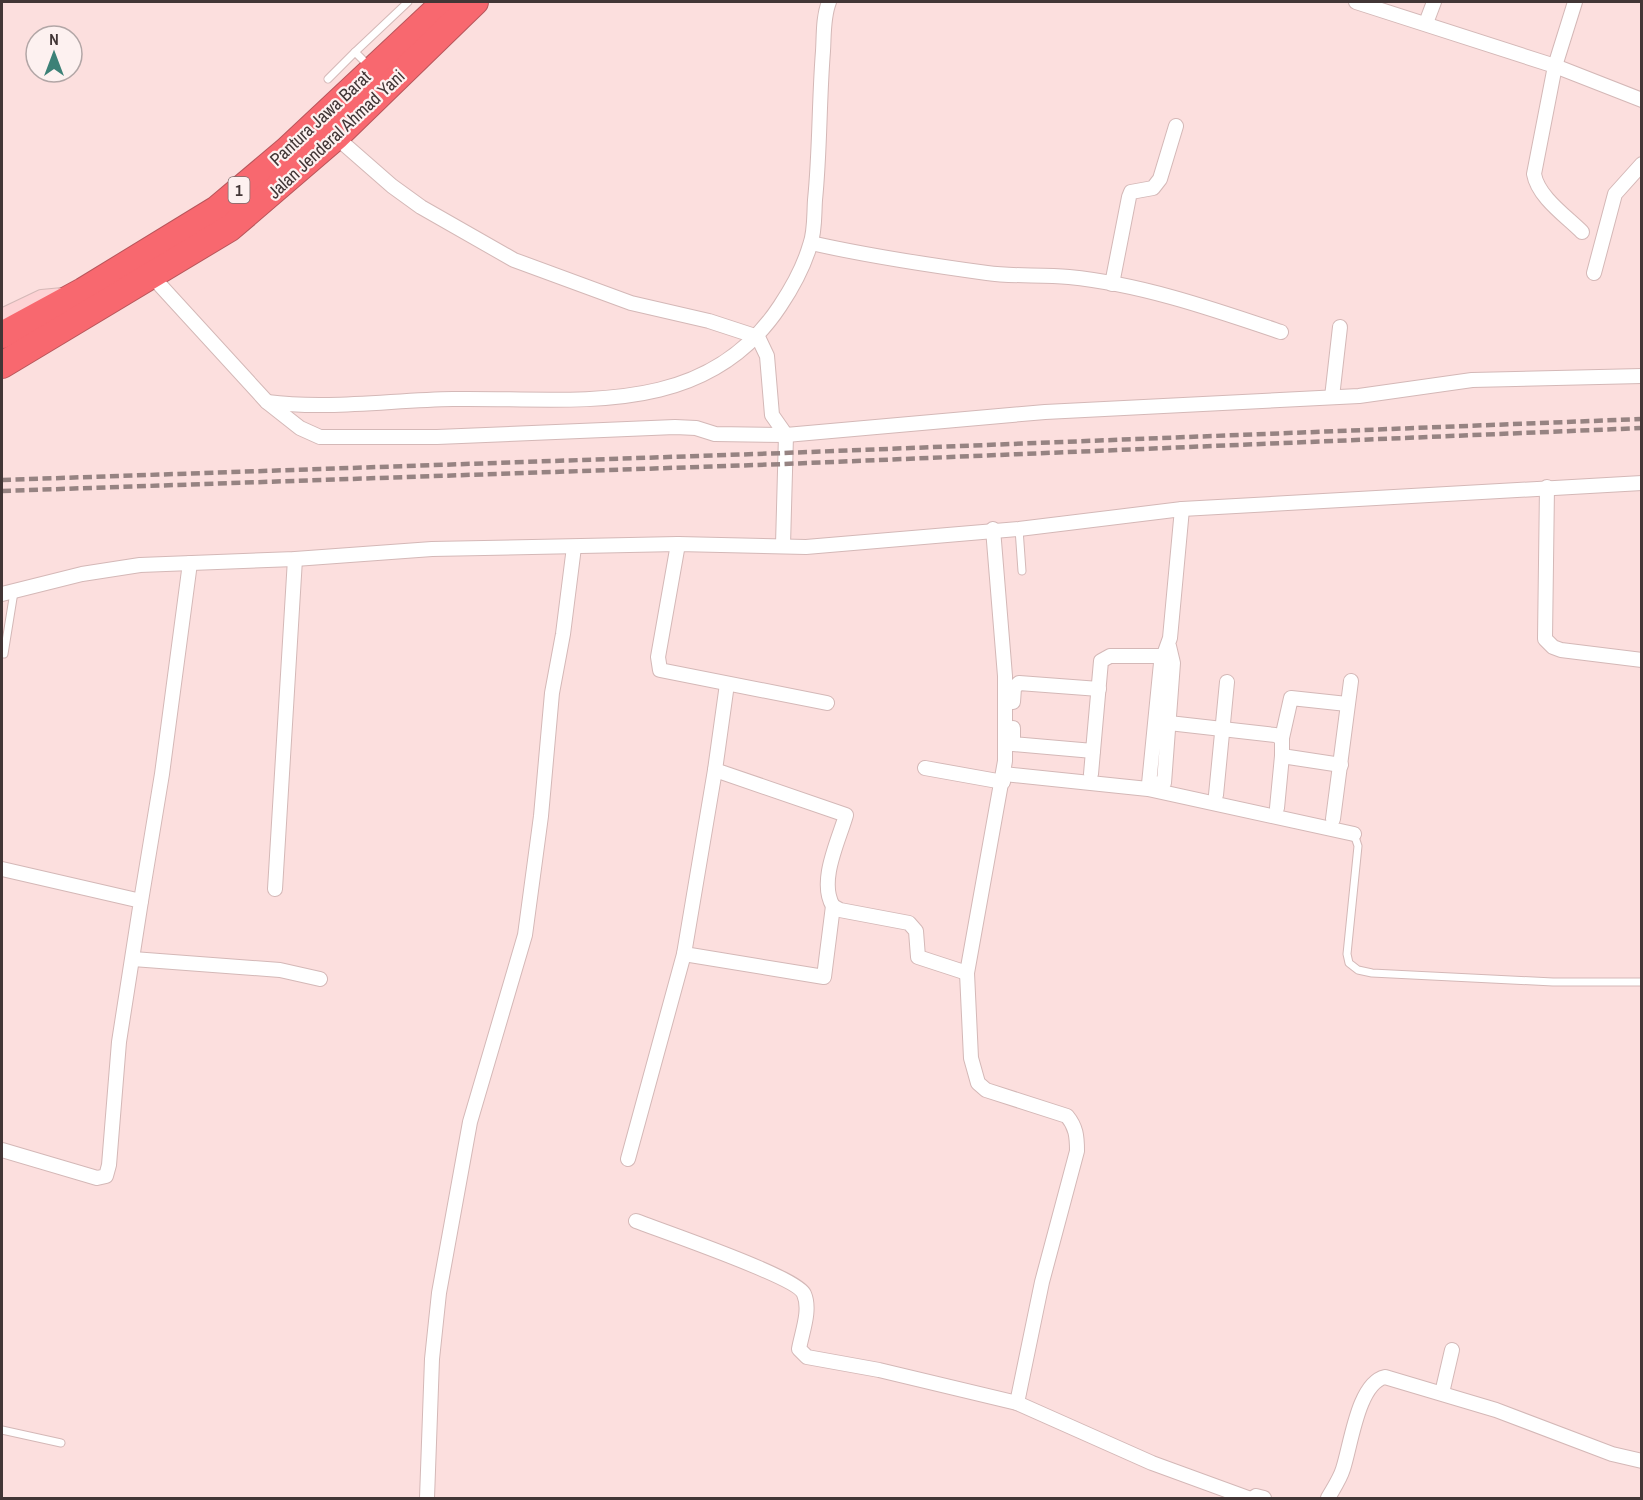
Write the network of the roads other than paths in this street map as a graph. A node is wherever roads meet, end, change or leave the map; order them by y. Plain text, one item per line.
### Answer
1 (408, 2) edge
2 (475, 2) edge
3 (829, 2) edge
4 (1356, 2) edge
5 (1434, 2) edge
6 (1575, 2) edge
7 (441, 3) edge
8 (1426, 23) junction
9 (355, 52) junction
10 (1555, 66) junction
11 (373, 69) junction
12 (328, 79) dead end
13 (1641, 100) edge
14 (1176, 126) dead end
15 (336, 136) junction
16 (1641, 164) edge
17 (1582, 232) dead end
18 (811, 243) junction
19 (145, 268) junction
20 (1594, 273) dead end
21 (1112, 284) junction
22 (83, 300) junction
23 (2, 319) edge
24 (1340, 327) dead end
25 (1281, 332) dead end
26 (2, 336) edge
27 (758, 337) junction
28 (2, 364) edge
29 (1641, 376) edge
30 (1332, 397) junction
31 (267, 402) junction
32 (786, 435) junction
33 (1641, 483) edge
34 (1547, 487) junction
35 (1182, 509) junction
36 (993, 529) junction
37 (1019, 529) junction
38 (678, 544) junction
39 (783, 545) junction
40 (574, 547) junction
41 (295, 559) junction
42 (190, 563) junction
43 (1022, 571) dead end
44 (8, 593) edge
45 (1168, 653) junction
46 (4, 654) dead end
47 (1641, 660) edge
48 (1351, 681) dead end
49 (1227, 682) dead end
50 (727, 684) junction
51 (1099, 689) junction
52 (827, 703) dead end
53 (1347, 704) junction
54 (1222, 729) junction
55 (1282, 738) junction
56 (1093, 751) junction
57 (1282, 756) junction
58 (1341, 765) junction
59 (925, 768) dead end
60 (715, 770) junction
61 (1091, 774) dead end
62 (1003, 778) junction
63 (1216, 795) dead end
64 (1277, 808) dead end
65 (1333, 819) dead end
66 (1354, 834) joint
67 (2, 869) edge
68 (275, 889) dead end
69 (141, 901) junction
70 (832, 906) junction
71 (684, 954) junction
72 (134, 959) junction
73 (967, 973) junction
74 (320, 979) dead end
75 (1641, 982) edge
76 (2, 1150) edge
77 (628, 1159) dead end
78 (636, 1221) dead end
79 (1452, 1350) dead end
80 (1442, 1393) junction
81 (1017, 1403) junction
82 (2, 1430) edge
83 (62, 1443) dead end
84 (1641, 1461) edge
85 (427, 1498) edge
86 (1248, 1498) edge
87 (1253, 1498) edge
88 (1264, 1498) edge
89 (1328, 1498) edge

1 - 9 lane
2 - 15 highway, Jalan Jenderal Ahmad Yani / 1
3 - 18 street
4 - 8 street
5 - 8 street
6 - 10 street
7 - 11 highway, Pantura Jawa Barat / 1
8 - 10 street
9 - 11 lane
9 - 12 lane
10 - 13 street
10 - 17 street
11 - 19 highway, Pantura Jawa Barat / 1
14 - 21 street
15 - 19 highway, Jalan Jenderal Ahmad Yani / 1
15 - 27 street
16 - 20 street
18 - 21 street
18 - 27 street
19 - 22 highway, Pantura Jawa Barat / 1
19 - 31 street
21 - 25 street
22 - 23 street
22 - 26 highway, Pantura Jawa Barat / 1
22 - 28 highway, 1
24 - 30 street
27 - 31 street
27 - 32 street
29 - 30 street
30 - 32 street
31 - 32 street
32 - 39 street
33 - 34 street
34 - 35 street
34 - 47 street
35 - 37 street
35 - 45 street
36 - 37 street
36 - 39 street
36 - 62 street
37 - 43 lane
38 - 39 street
38 - 40 street
38 - 50 street
40 - 41 street
40 - 85 street
41 - 42 street
41 - 68 street
42 - 44 street
42 - 69 street
44 - 46 lane
45 - 51 street
45 - 54 street
48 - 53 street
49 - 54 street
50 - 52 street
50 - 60 street
51 - 56 street
51 - 56 street
53 - 55 street
53 - 58 street
54 - 55 street
54 - 63 street
55 - 57 street
56 - 61 street
57 - 58 street
57 - 64 street
58 - 65 street
59 - 62 street
60 - 70 street
60 - 71 street
62 - 66 street
62 - 73 street
66 - 75 lane
67 - 69 street
69 - 72 street
70 - 71 street
70 - 73 street
71 - 77 street
72 - 74 street
72 - 76 street
73 - 81 street
78 - 81 street
79 - 80 street
80 - 84 street
80 - 89 street
81 - 86 street
82 - 83 lane
87 - 88 street

